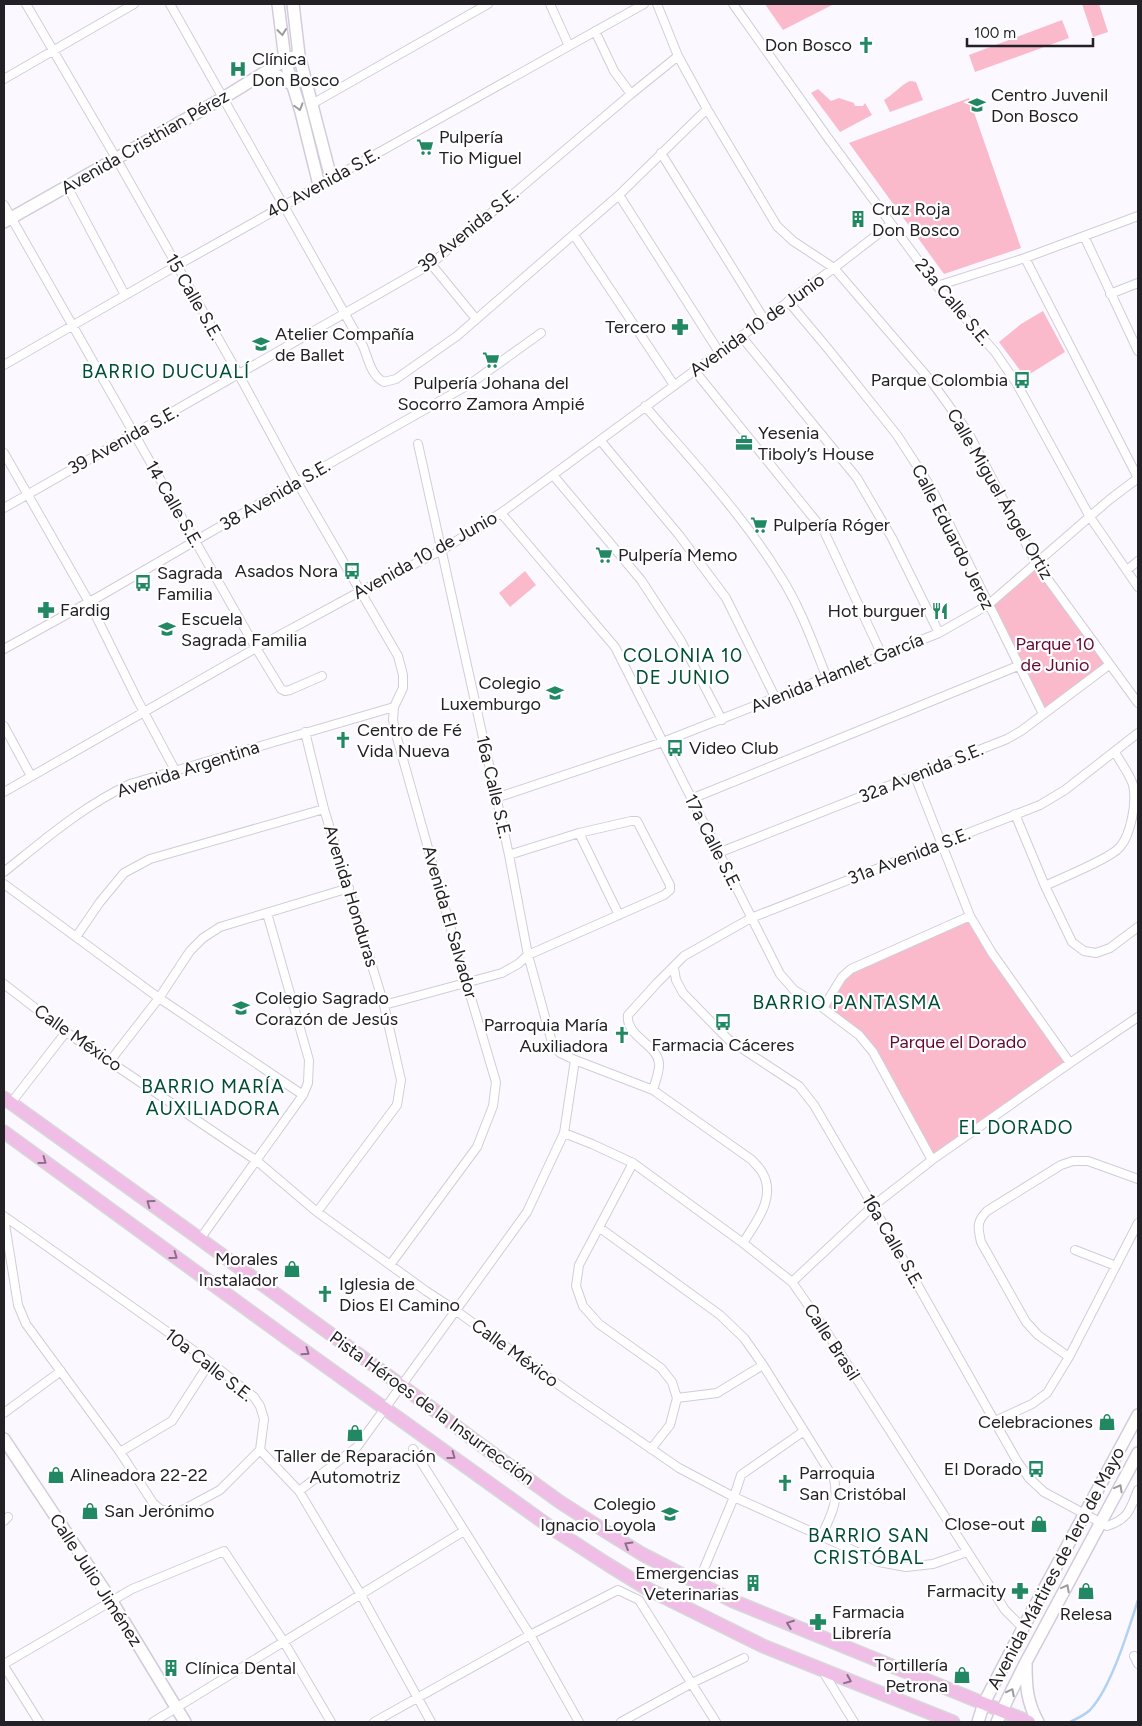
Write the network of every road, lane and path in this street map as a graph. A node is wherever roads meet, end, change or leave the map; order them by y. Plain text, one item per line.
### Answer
1 (26, 4) edge
2 (134, 4) edge
3 (170, 4) edge
4 (278, 4) edge
5 (293, 4) edge
6 (488, 4) edge
7 (550, 4) edge
8 (644, 4) edge
9 (657, 4) edge
10 (733, 4) edge
11 (595, 31) junction
12 (569, 46) junction
13 (52, 50) junction
14 (299, 55) junction
15 (678, 56) junction
16 (286, 60) junction
17 (261, 75) junction
18 (4, 79) edge
19 (293, 85) junction
20 (631, 94) junction
21 (223, 98) junction
22 (312, 104) junction
23 (707, 109) junction
24 (661, 153) junction
25 (116, 158) junction
26 (331, 178) junction
27 (319, 185) junction
28 (67, 186) junction
29 (619, 195) junction
30 (4, 205) edge
31 (284, 206) junction
32 (1138, 216) edge
33 (8, 220) edge
34 (891, 224) junction
35 (574, 235) junction
36 (1084, 236) junction
37 (1025, 258) junction
38 (431, 264) junction
39 (176, 266) junction
40 (834, 268) junction
41 (1138, 283) edge
42 (937, 286) junction
43 (1110, 294) junction
44 (125, 295) junction
45 (788, 301) junction
46 (344, 313) junction
47 (476, 319) junction
48 (764, 319) junction
49 (72, 325) junction
50 (541, 333) dead end
51 (741, 336) junction
52 (1138, 349) edge
53 (719, 352) junction
54 (4, 365) edge
55 (694, 370) junction
56 (239, 375) junction
57 (674, 385) junction
58 (645, 406) junction
59 (134, 434) junction
60 (600, 440) junction
61 (418, 444) dead end
62 (4, 453) edge
63 (553, 475) junction
64 (1138, 478) edge
65 (297, 482) junction
66 (27, 494) junction
67 (4, 508) edge
68 (501, 513) junction
69 (1090, 517) junction
70 (196, 541) junction
71 (442, 550) junction
72 (1138, 561) edge
73 (1036, 563) junction
74 (1127, 570) junction
75 (1138, 587) edge
76 (361, 591) junction
77 (89, 602) junction
78 (988, 605) junction
79 (939, 633) junction
80 (256, 648) junction
81 (4, 649) edge
82 (882, 655) junction
83 (1109, 665) junction
84 (1018, 666) junction
85 (322, 676) dead end
86 (827, 678) junction
87 (775, 698) junction
88 (1138, 703) edge
89 (394, 707) junction
90 (144, 712) junction
91 (1043, 714) junction
92 (722, 720) junction
93 (4, 726) edge
94 (306, 732) junction
95 (1138, 733) edge
96 (663, 742) junction
97 (1115, 752) junction
98 (175, 770) junction
99 (31, 776) junction
100 (914, 776) junction
101 (4, 792) edge
102 (496, 798) junction
103 (690, 799) junction
104 (324, 809) junction
105 (1015, 814) junction
106 (579, 833) junction
107 (941, 843) junction
108 (718, 853) junction
109 (509, 855) junction
110 (4, 872) edge
111 (4, 884) edge
112 (1045, 886) junction
113 (349, 888) junction
114 (267, 913) junction
115 (619, 915) junction
116 (970, 916) junction
117 (751, 918) junction
118 (1138, 927) edge
119 (76, 937) junction
120 (528, 955) junction
121 (674, 968) junction
122 (468, 982) junction
123 (4, 984) edge
124 (159, 998) junction
125 (384, 1005) junction
126 (823, 1008) junction
127 (1138, 1017) edge
128 (66, 1032) junction
129 (574, 1060) junction
130 (110, 1061) junction
131 (1070, 1063) junction
132 (653, 1090) junction
133 (303, 1095) junction
134 (7, 1101) edge
135 (4, 1132) edge
136 (564, 1134) junction
137 (932, 1160) junction
138 (257, 1161) junction
139 (633, 1163) junction
140 (1138, 1179) edge
141 (873, 1206) junction
142 (317, 1212) junction
143 (4, 1217) edge
144 (1138, 1223) edge
145 (600, 1228) junction
146 (200, 1239) junction
147 (743, 1243) junction
148 (1075, 1250) dead end
149 (390, 1265) junction
150 (1116, 1266) junction
151 (792, 1282) junction
152 (455, 1310) junction
153 (1069, 1357) junction
154 (210, 1362) junction
155 (763, 1366) junction
156 (61, 1371) junction
157 (402, 1386) junction
158 (677, 1398) junction
159 (386, 1408) junction
160 (4, 1413) edge
161 (1138, 1415) edge
162 (995, 1421) junction
163 (804, 1431) junction
164 (4, 1439) edge
165 (413, 1449) dead end
166 (651, 1449) junction
167 (260, 1450) junction
168 (120, 1452) junction
169 (1138, 1453) edge
170 (1138, 1490) edge
171 (299, 1491) junction
172 (734, 1497) junction
173 (1084, 1515) junction
174 (1100, 1523) junction
175 (464, 1531) junction
176 (822, 1535) junction
177 (967, 1552) junction
178 (698, 1584) junction
179 (361, 1595) junction
180 (111, 1600) junction
181 (1023, 1628) junction
182 (530, 1635) junction
183 (284, 1642) junction
184 (1134, 1656) dead end
185 (744, 1658) dead end
186 (1026, 1662) junction
187 (1138, 1664) edge
188 (4, 1665) edge
189 (822, 1670) junction
190 (692, 1683) junction
191 (417, 1698) junction
192 (984, 1703) junction
193 (176, 1708) junction
194 (999, 1716) edge
195 (39, 1722) edge
196 (153, 1722) edge
197 (185, 1722) edge
198 (331, 1722) edge
199 (374, 1722) edge
200 (431, 1722) edge
201 (579, 1722) edge
202 (621, 1722) edge
203 (716, 1722) edge
204 (854, 1722) edge
205 (952, 1722) edge
206 (978, 1722) edge
207 (1029, 1722) edge
208 (1038, 1722) edge

1 - 13 street, 15 Calle S.E.
2 - 13 street
3 - 21 street
4 -> 16 main road
5 - 14 main road
6 - 22 street
7 - 12 street
8 - 11 street, 40 Avenida S.E.
9 - 15 street, Calle Miguel Ángel Ortiz
10 - 34 street, 23a Calle S.E.
11 - 12 street, 40 Avenida S.E.
11 - 20 street
12 - 26 street, 40 Avenida S.E.
13 - 18 street
13 - 25 street, 15 Calle S.E.
14 - 16 main road, Avenida Cristhian Pérez
14 - 22 main road
15 - 20 street, 39 Avenida S.E.
15 - 23 street, Calle Miguel Ángel Ortiz
16 - 17 main road, Avenida Cristhian Pérez
16 - 19 main road
17 - 19 main road
17 - 21 main road, Avenida Cristhian Pérez
19 -> 27 main road
20 - 38 street, 39 Avenida S.E.
21 - 25 main road, Avenida Cristhian Pérez
21 - 31 street
22 - 26 main road
23 - 24 street
23 - 40 street, Calle Miguel Ángel Ortiz
24 - 29 street
24 - 48 street
25 - 28 main road, Avenida Cristhian Pérez
25 - 39 street, 15 Calle S.E.
26 - 27 street, 40 Avenida S.E.
27 - 31 street, 40 Avenida S.E.
28 - 33 main road, Avenida Cristhian Pérez
28 - 44 street
29 - 35 street
29 - 53 street
30 - 33 street, 14 Calle S.E.
31 - 39 street, 40 Avenida S.E.
31 - 46 street
32 - 36 street
33 - 49 street, 14 Calle S.E.
34 - 40 street, Avenida 10 de Junio
34 - 42 street, 23a Calle S.E.
35 - 47 street
35 - 57 street
36 - 37 street
36 - 43 street
37 - 42 street
37 - 64 street
38 - 46 street, 39 Avenida S.E.
38 - 47 street
39 - 44 street, 40 Avenida S.E.
39 - 56 street, 15 Calle S.E.
40 - 45 street, Avenida 10 de Junio
40 - 73 street, Calle Miguel Ángel Ortiz
41 - 43 street
42 - 69 street, 23a Calle S.E.
43 - 52 street
44 - 49 street, 40 Avenida S.E.
45 - 48 street, Avenida 10 de Junio
45 - 78 street, Calle Eduardo Jerez
46 - 47 street
46 - 56 street, 39 Avenida S.E.
48 - 51 street, Avenida 10 de Junio
49 - 54 street, 40 Avenida S.E.
49 - 59 street, 14 Calle S.E.
50 - 65 street, 38 Avenida S.E.
51 - 53 street, Avenida 10 de Junio
51 - 79 street
53 - 55 street, Avenida 10 de Junio
55 - 57 street, Avenida 10 de Junio
55 - 82 street
56 - 59 street, 39 Avenida S.E.
56 - 65 street, 15 Calle S.E.
57 - 58 street, Avenida 10 de Junio
58 - 60 street, Avenida 10 de Junio
58 - 86 street
59 - 66 street, 39 Avenida S.E.
59 - 70 street, 14 Calle S.E.
60 - 63 street, Avenida 10 de Junio
60 - 87 street
61 - 71 street, 16a Calle S.E.
62 - 66 street
63 - 68 street, Avenida 10 de Junio
63 - 92 street
64 - 69 street, Avenida Hamlet García
65 - 70 street, 38 Avenida S.E.
65 - 76 street, 15 Calle S.E.
66 - 67 street, 39 Avenida S.E.
66 - 77 street
68 - 71 street, Avenida 10 de Junio
68 - 96 street, 17a Calle S.E.
69 - 73 street, Avenida Hamlet García
69 - 74 street, 23a Calle S.E.
70 - 77 street, 38 Avenida S.E.
70 - 80 street, 14 Calle S.E.
71 - 76 street, Avenida 10 de Junio
71 - 102 street, 16a Calle S.E.
72 - 74 street
73 - 78 street, Avenida Hamlet García
73 - 83 street, Calle Miguel Ángel Ortiz
74 - 75 street, 23a Calle S.E.
76 - 80 street, Avenida 10 de Junio
76 - 89 street, Avenida El Salvador
77 - 81 street, 38 Avenida S.E.
77 - 90 street
78 - 79 street, Avenida Hamlet García
78 - 84 street, Calle Eduardo Jerez
79 - 82 street, Avenida Hamlet García
80 - 85 street, 14 Calle S.E.
80 - 90 street, Avenida 10 de Junio
82 - 86 street, Avenida Hamlet García
83 - 88 street, Calle Miguel Ángel Ortiz
83 - 91 street, 32a Avenida S.E.
84 - 91 street, Calle Eduardo Jerez
84 - 103 street
86 - 87 street, Avenida Hamlet García
87 - 92 street, Avenida Hamlet García
89 - 94 street, Avenida Argentina
89 - 122 street, Avenida El Salvador
90 - 98 street
90 - 99 street, Avenida 10 de Junio
91 - 100 street, 32a Avenida S.E.
92 - 96 street, Avenida Hamlet García
93 - 99 street
94 - 98 street, Avenida Argentina
94 - 104 street, Avenida Honduras
95 - 97 street, 31a Avenida S.E.
96 - 102 street, Avenida Hamlet García
96 - 103 street, 17a Calle S.E.
97 - 105 street, 31a Avenida S.E.
97 - 112 street
98 - 110 street, Avenida Argentina
99 - 101 street, Avenida 10 de Junio
100 - 107 street
100 - 108 street, 32a Avenida S.E.
102 - 109 street, 16a Calle S.E.
103 - 108 street, 17a Calle S.E.
104 - 113 street, Avenida Honduras
104 - 119 street
105 - 107 street, 31a Avenida S.E.
105 - 112 street
106 - 109 street
106 - 115 street
106 - 115 street
107 - 116 street
107 - 117 street, 31a Avenida S.E.
108 - 117 street, 17a Calle S.E.
109 - 120 street, 16a Calle S.E.
111 - 119 street
112 - 118 street
113 - 114 street
113 - 125 street, Avenida Honduras
114 - 124 street
114 - 133 street
115 - 120 street
116 - 126 street
116 - 131 street
117 - 121 street, 31a Avenida S.E.
117 - 126 street, 17a Calle S.E.
119 - 124 street
120 - 122 street
120 - 129 street, 16a Calle S.E.
121 - 132 street, 31a Avenida S.E.
121 - 141 street, 16a Calle S.E.
122 - 125 street
122 - 149 street, Avenida El Salvador
123 - 128 street, Calle México
124 - 130 street
124 - 133 street
125 - 142 street, Avenida Honduras
126 - 137 street, 17a Calle S.E.
127 - 131 street
128 - 130 street, Calle México
128 - 134 street
129 - 132 street, 16a Calle S.E.
129 - 136 street
130 - 138 street, Calle México
131 - 137 street
132 - 147 street, 16a Calle S.E.
133 - 138 street
146 -> 134 main road, Pista Héroes de la Insurrección
135 -> 159 main road, Pista Héroes de la Insurrección
136 - 139 street, Calle Brasil
136 - 152 street
137 - 141 street
138 - 142 street, Calle México
138 - 146 street
139 - 145 street
139 - 147 street, Calle Brasil
140 - 153 street
141 - 151 street
141 - 162 street, 16a Calle S.E.
142 - 149 street, Calle México
143 - 154 street, 10a Calle S.E.
143 - 156 street
144 - 150 street
145 - 155 street
145 - 158 street
146 - 157 main road, Pista Héroes de la Insurrección
147 - 151 street, Calle Brasil
148 - 150 street
149 - 152 street, Calle México
150 - 153 street
151 - 177 street, Calle Brasil
152 - 157 street
152 - 166 street, Calle México
153 - 162 street
154 - 167 street, 10a Calle S.E.
154 - 168 street
155 - 158 street
155 - 163 street
156 - 160 street
156 - 168 street
157 - 159 street
178 -> 157 main road, Pista Héroes de la Insurrección
158 - 166 street
159 - 171 street
159 -> 189 main road, Pista Héroes de la Insurrección
161 - 173 main road, Avenida Mártires de 1ero de Mayo
162 - 173 street, 16a Calle S.E.
163 - 172 street
163 - 176 street
164 - 180 main road, Calle Julio Jiménez
165 - 175 street
166 - 172 street, Calle México
167 - 168 street
167 - 171 street
174 -> 169 main road, Avenida Mártires de 1ero de Mayo
170 - 174 street
171 - 179 street
172 - 176 street, Calle México
172 - 178 street
173 - 174 street, 16a Calle S.E.
173 - 181 main road, Avenida Mártires de 1ero de Mayo
186 -> 174 main road, Avenida Mártires de 1ero de Mayo
175 - 179 street
175 - 182 street
176 - 177 street, Calle México
177 - 181 street, Calle Brasil
192 -> 178 main road, Pista Héroes de la Insurrección
179 - 183 street
179 - 191 street
180 - 183 street
180 - 188 street
180 - 193 main road, Calle Julio Jiménez
181 - 192 main road, Avenida Mártires de 1ero de Mayo
182 - 190 street
182 - 191 street
182 - 201 street
183 - 193 street
183 - 198 street
184 - 187 street
185 - 190 street
194 -> 186 main road, Avenida Mártires de 1ero de Mayo
186 - 208 main road
188 - 195 street
189 - 204 street
189 -> 205 main road, Pista Héroes de la Insurrección
190 - 202 street
190 - 203 street
191 - 199 street
191 - 200 street
192 - 194 main road, Pista Héroes de la Insurrección
192 - 206 main road, Avenida Mártires de 1ero de Mayo
193 - 196 street
193 - 197 main road, Calle Julio Jiménez
194 - 207 main road, Pista Héroes de la Insurrección

